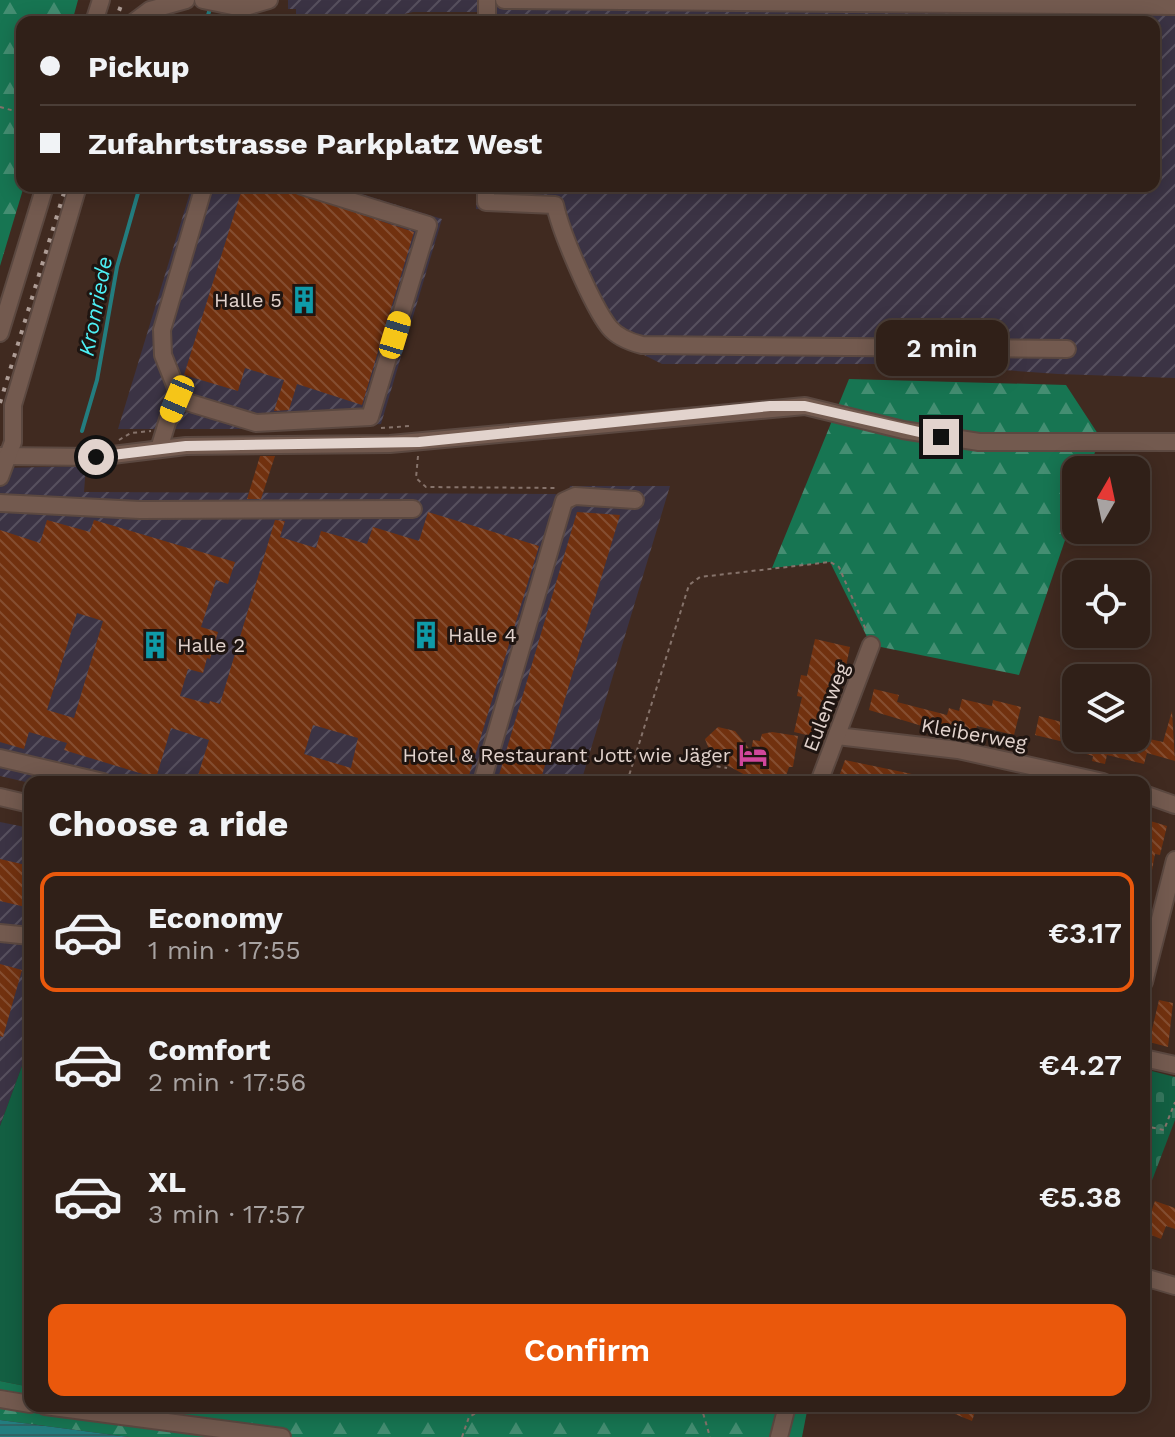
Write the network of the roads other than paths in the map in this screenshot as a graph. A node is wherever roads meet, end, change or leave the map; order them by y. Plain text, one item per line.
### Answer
1 (186, 0) edge
2 (204, 0) edge
3 (268, 0) edge
4 (504, 0) edge
5 (1175, 6) edge
6 (241, 15) edge
7 (142, 16) edge
8 (43, 192) edge
9 (76, 192) edge
10 (202, 192) edge
11 (321, 192) edge
12 (486, 192) edge
13 (0, 333) edge
14 (1067, 349) dead end
15 (177, 399) junction
16 (1175, 442) edge
17 (159, 449) junction
18 (3, 456) edge
19 (0, 477) edge
20 (635, 500) dead end
21 (0, 503) edge
22 (413, 509) dead end
23 (871, 645) road end
24 (837, 736) junction
25 (0, 758) edge
26 (77, 776) edge
27 (484, 776) edge
28 (821, 776) edge
29 (1076, 776) edge
30 (1150, 796) edge
31 (0, 797) edge
32 (24, 803) edge
33 (1175, 805) edge
34 (1175, 863) edge
35 (0, 933) edge
36 (24, 935) edge
37 (1150, 951) edge
38 (1150, 1059) edge
39 (1175, 1065) edge
40 (1150, 1279) edge
41 (1175, 1286) edge
42 (0, 1399) edge
43 (24, 1403) edge
44 (91, 1412) edge
45 (785, 1412) edge
46 (282, 1437) edge
47 (779, 1437) edge

1 - 7 street
2 - 6 street
3 - 6 street
4 - 5 street
8 - 13 street
9 - 18 street
10 - 15 street
11 - 15 street
12 - 14 street
15 - 17 street
16 - 17 street
17 - 18 street
18 - 19 street
20 - 27 street
21 - 22 street
23 - 24 street, Eulenweg
24 - 28 street, Eulenweg
24 - 29 street, Kleiberweg
25 - 26 street
30 - 33 street
31 - 32 street
34 - 37 street
35 - 36 street
38 - 39 street
40 - 41 street
42 - 43 street
44 - 46 street
45 - 47 street

